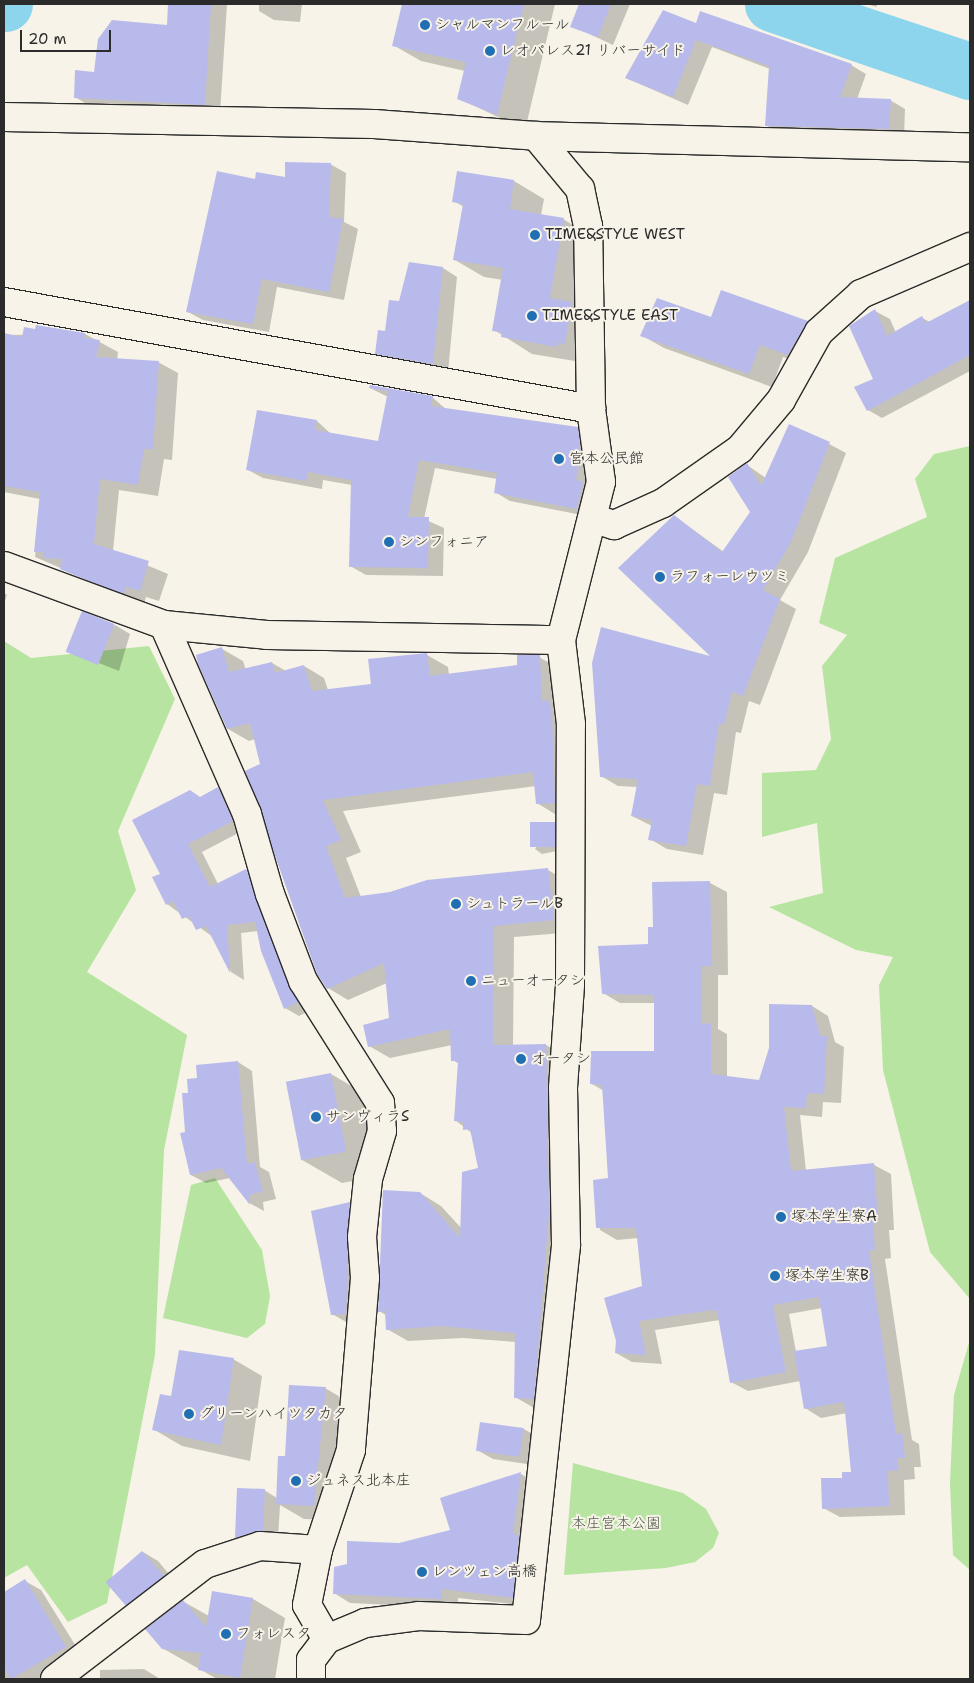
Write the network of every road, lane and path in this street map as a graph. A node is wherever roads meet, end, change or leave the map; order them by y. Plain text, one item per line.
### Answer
1 (4, 117) edge
2 (536, 136) junction
3 (970, 146) edge
4 (970, 247) edge
5 (4, 302) edge
6 (591, 409) junction
7 (595, 519) junction
8 (4, 566) edge
9 (164, 625) junction
10 (560, 640) junction
11 (318, 1550) junction
12 (327, 1639) junction
13 (55, 1679) edge
14 (311, 1679) edge

1 - 2 street
2 - 3 street
2 - 6 street
4 - 7 street
5 - 6 street
6 - 7 street
7 - 10 street
8 - 9 street
9 - 10 street
9 - 11 street
10 - 12 street
11 - 12 street
11 - 13 street
12 - 14 street

